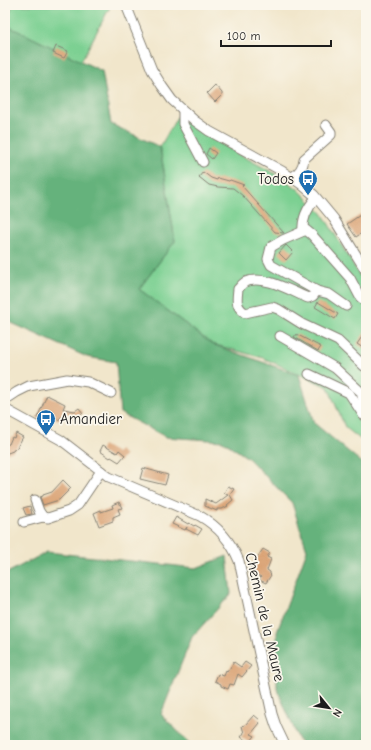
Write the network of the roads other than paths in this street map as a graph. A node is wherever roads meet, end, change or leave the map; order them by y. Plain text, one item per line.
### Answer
1 (126, 5) edge
2 (183, 111) junction
3 (326, 125) dead end
4 (203, 162) dead end
5 (293, 177) junction
6 (316, 198) junction
7 (303, 231) junction
8 (366, 271) edge
9 (316, 291) junction
10 (366, 302) edge
11 (346, 306) dead end
12 (280, 336) dead end
13 (364, 366) dead end
14 (309, 374) dead end
15 (111, 393) dead end
16 (5, 400) edge
17 (5, 409) edge
18 (365, 417) edge
19 (101, 471) junction
20 (34, 500) dead end
21 (43, 517) junction
22 (24, 522) dead end
23 (285, 745) edge

1 - 2 street
2 - 4 street
2 - 5 street
3 - 5 street
5 - 6 street
6 - 7 street
6 - 8 street
7 - 9 street
7 - 10 street
9 - 11 street
9 - 13 street
12 - 18 street
14 - 18 street
15 - 16 street
17 - 19 street, Chemin de la Maure
19 - 21 street
19 - 23 street, Chemin de la Maure
20 - 21 street
21 - 22 street

